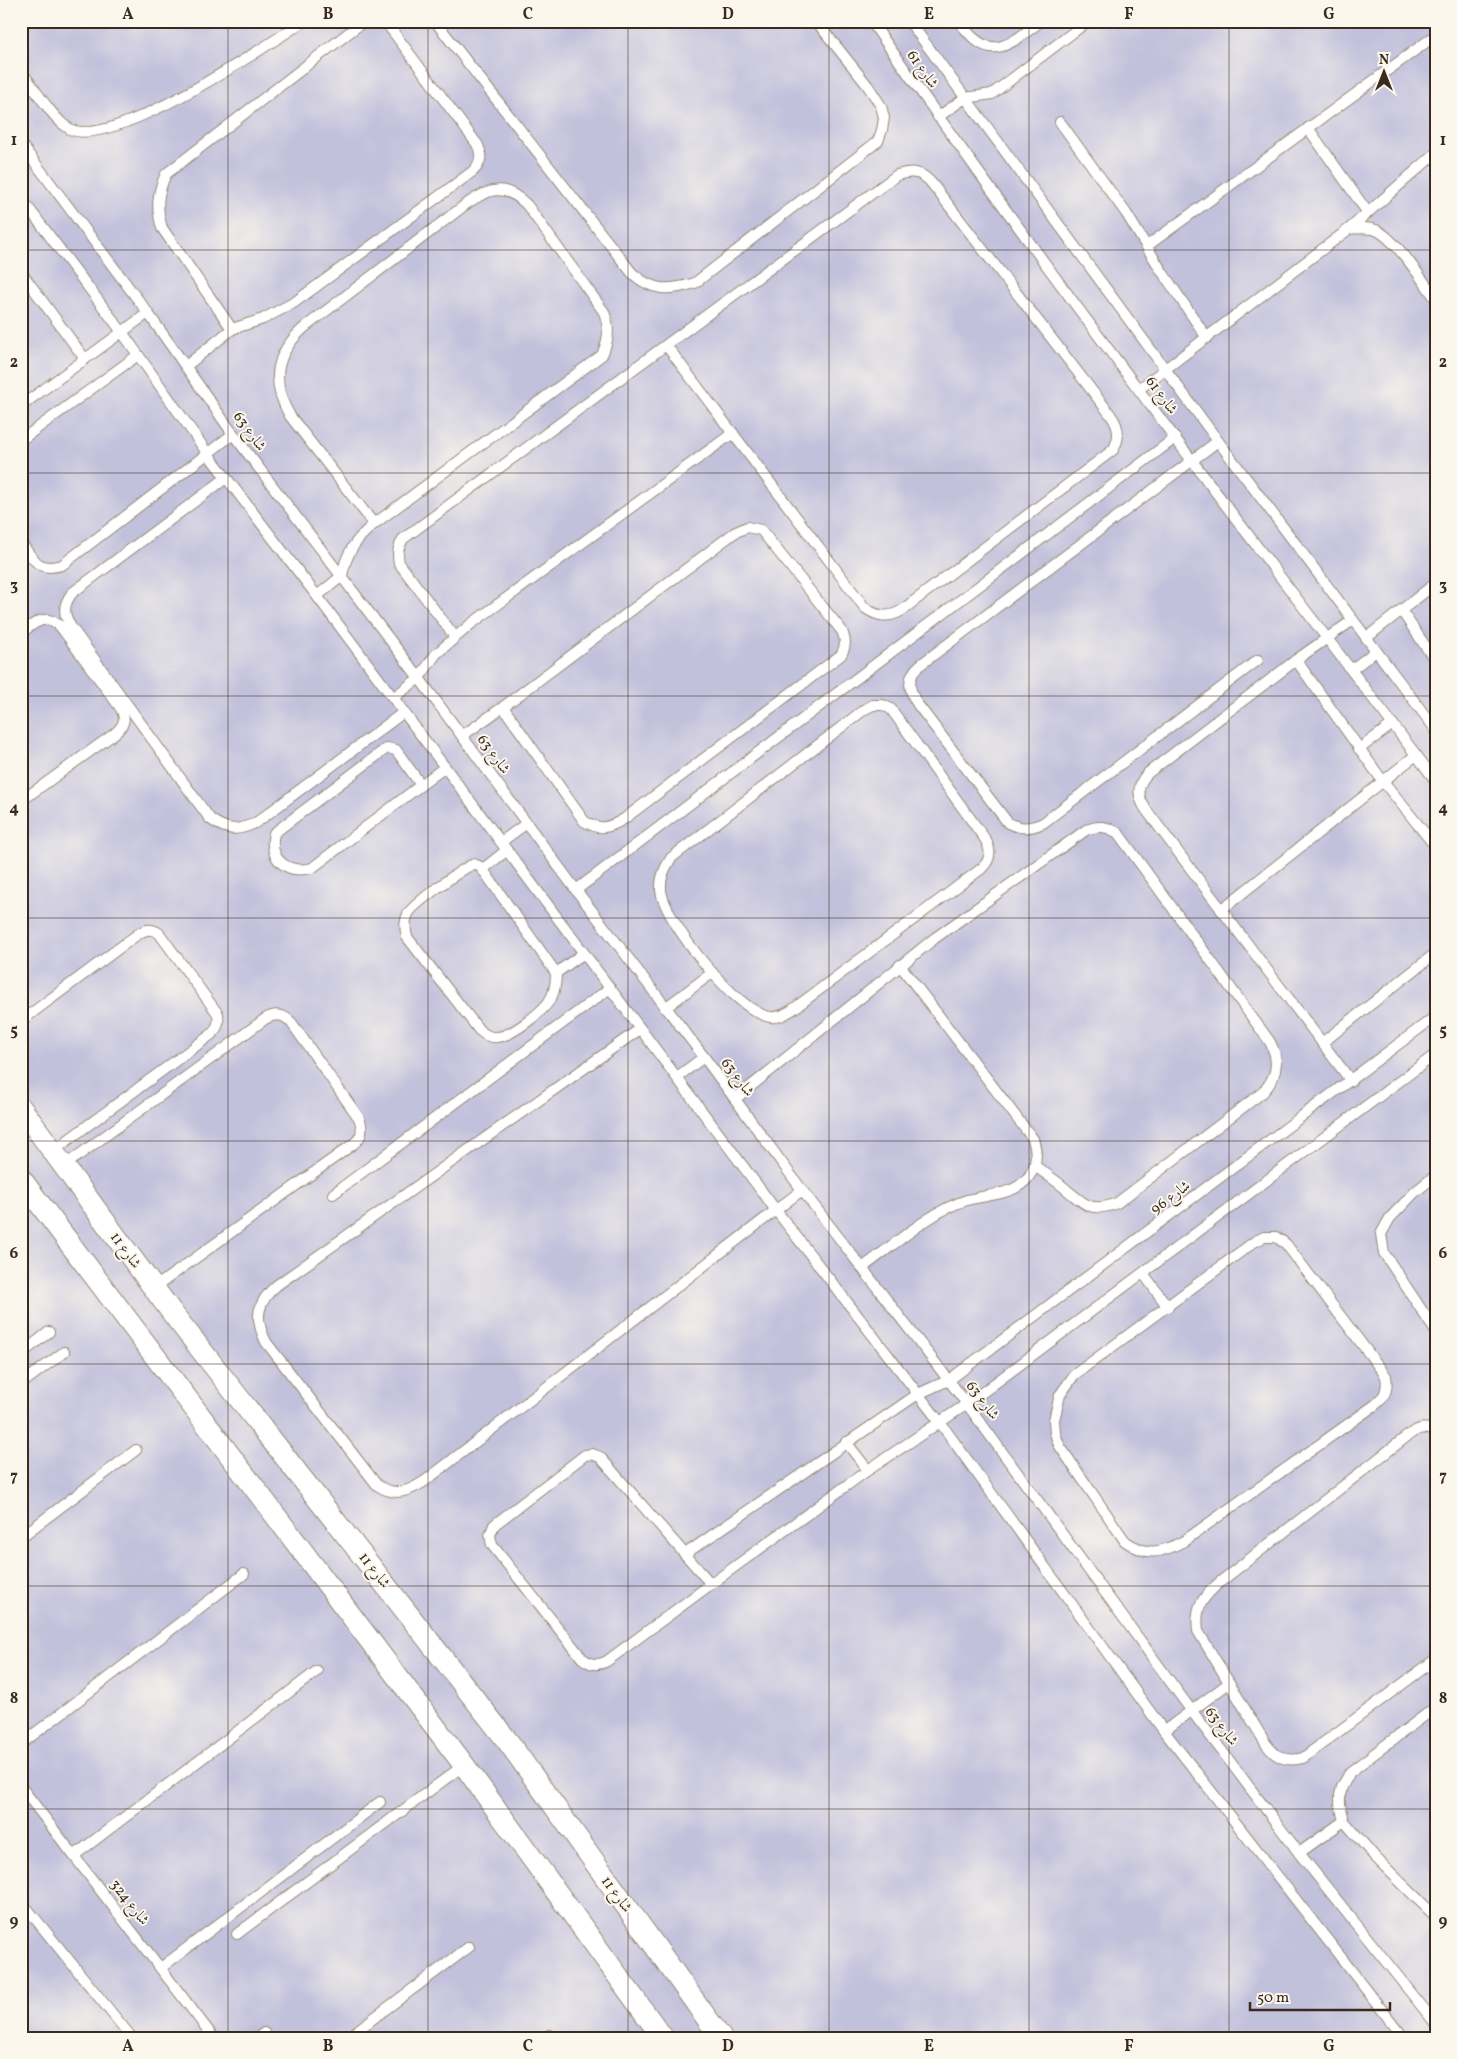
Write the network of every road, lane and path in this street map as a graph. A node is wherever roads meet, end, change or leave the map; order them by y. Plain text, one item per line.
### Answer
1 (304, 21) edge
2 (364, 21) edge
3 (384, 21) edge
4 (435, 21) edge
5 (816, 21) edge
6 (871, 21) edge
7 (909, 21) edge
8 (959, 21) edge
9 (1041, 21) edge
10 (1088, 21) edge
11 (1436, 35) edge
12 (21, 71) edge
13 (965, 98) junction
14 (938, 117) junction
15 (1060, 122) dead end
16 (1308, 128) junction
17 (21, 144) edge
18 (1436, 153) edge
19 (21, 198) edge
20 (1368, 212) junction
21 (1349, 229) junction
22 (1147, 246) junction
23 (21, 272) edge
24 (1436, 299) edge
25 (148, 313) junction
26 (232, 330) junction
27 (122, 332) junction
28 (1207, 338) junction
29 (666, 345) junction
30 (138, 355) junction
31 (85, 359) junction
32 (186, 366) junction
33 (1165, 369) junction
34 (1139, 389) junction
35 (21, 406) edge
36 (733, 433) junction
37 (233, 434) junction
38 (1175, 438) junction
39 (21, 440) edge
40 (1218, 442) junction
41 (208, 454) junction
42 (1192, 461) junction
43 (226, 478) junction
44 (374, 524) junction
45 (21, 543) edge
46 (342, 576) junction
47 (1436, 583) edge
48 (317, 596) junction
49 (1401, 610) junction
50 (1353, 620) junction
51 (21, 633) edge
52 (455, 637) junction
53 (1327, 638) junction
54 (1366, 638) junction
55 (1376, 652) junction
56 (1258, 660) dead end
57 (1296, 660) junction
58 (1436, 662) edge
59 (1351, 670) junction
60 (419, 678) junction
61 (393, 698) junction
62 (503, 706) junction
63 (404, 712) junction
64 (1393, 724) junction
65 (1436, 730) edge
66 (462, 736) junction
67 (1359, 749) junction
68 (1416, 754) junction
69 (445, 767) junction
70 (1382, 780) junction
71 (1436, 781) edge
72 (421, 785) junction
73 (21, 801) edge
74 (527, 824) junction
75 (504, 846) junction
76 (1436, 847) edge
77 (482, 870) junction
78 (576, 890) junction
79 (1221, 910) junction
80 (584, 953) junction
81 (1436, 953) edge
82 (900, 964) junction
83 (556, 973) junction
84 (712, 973) junction
85 (610, 988) junction
86 (665, 1008) junction
87 (1436, 1016) edge
88 (21, 1021) edge
89 (640, 1029) junction
90 (1322, 1043) junction
91 (1436, 1054) edge
92 (704, 1057) junction
93 (677, 1076) junction
94 (1351, 1081) junction
95 (736, 1099) junction
96 (21, 1108) edge
97 (58, 1159) junction
98 (1035, 1166) junction
99 (1436, 1175) edge
100 (21, 1179) edge
101 (802, 1190) junction
102 (333, 1194) dead end
103 (775, 1209) junction
104 (862, 1268) junction
105 (1143, 1273) junction
106 (154, 1288) junction
107 (1168, 1307) junction
108 (49, 1332) dead end
109 (1436, 1332) edge
110 (64, 1352) dead end
111 (21, 1354) edge
112 (949, 1380) junction
113 (21, 1384) edge
114 (918, 1394) junction
115 (967, 1404) junction
116 (939, 1422) junction
117 (1436, 1432) edge
118 (846, 1442) junction
119 (136, 1450) dead end
120 (868, 1470) junction
121 (21, 1536) edge
122 (685, 1554) junction
123 (244, 1574) dead end
124 (712, 1584) junction
125 (1436, 1659) edge
126 (317, 1671) dead end
127 (1229, 1683) junction
128 (1436, 1707) edge
129 (1191, 1710) junction
130 (1164, 1731) junction
131 (21, 1744) edge
132 (464, 1765) junction
133 (21, 1786) edge
134 (380, 1802) dead end
135 (1344, 1820) junction
136 (1299, 1853) junction
137 (75, 1855) junction
138 (21, 1901) edge
139 (1436, 1917) edge
140 (237, 1934) dead end
141 (469, 1947) dead end
142 (162, 1968) junction
143 (1436, 2024) edge
144 (132, 2038) edge
145 (214, 2038) edge
146 (347, 2038) edge
147 (663, 2038) edge
148 (721, 2038) edge
149 (1404, 2038) edge

1 - 12 lane
2 - 26 lane
3 - 26 lane
4 - 5 lane
6 - 14 lane, شارع 61
7 - 13 lane, شارع 61
8 - 9 lane
10 - 13 lane
11 - 16 lane
13 - 14 lane
13 - 33 lane, شارع 61
14 - 34 lane, شارع 61
15 - 22 lane
16 - 20 lane
16 - 22 lane
17 - 25 lane, شارع 63
18 - 20 lane
19 - 27 lane
20 - 21 lane
21 - 24 lane
21 - 28 lane
22 - 28 lane
23 - 31 lane
25 - 27 lane
25 - 32 lane, شارع 63
26 - 32 lane
27 - 30 lane
27 - 31 lane
28 - 33 lane
29 - 36 lane
29 - 36 lane
29 - 52 lane
30 - 39 lane
30 - 41 lane
31 - 35 lane
32 - 37 lane, شارع 63
33 - 34 lane
33 - 40 lane, شارع 61
34 - 38 lane, شارع 61
36 - 52 lane
37 - 41 lane
37 - 46 lane, شارع 63
38 - 42 lane, شارع 61
38 - 78 lane
40 - 42 lane
40 - 50 lane, شارع 61
41 - 43 lane
41 - 45 lane
42 - 53 lane, شارع 61
42 - 56 lane
43 - 48 lane
43 - 63 lane
44 - 44 lane
44 - 46 lane
46 - 48 lane
46 - 60 lane, شارع 63
47 - 49 lane
48 - 61 lane
49 - 54 lane
49 - 58 lane
50 - 53 lane
50 - 54 lane, شارع 61
51 - 73 lane
52 - 60 lane
53 - 57 lane
53 - 59 lane, شارع 61
54 - 55 lane, شارع 61
55 - 59 lane
55 - 65 lane, شارع 61
57 - 67 lane
57 - 79 lane
59 - 64 lane, شارع 61
60 - 61 lane
60 - 66 lane, شارع 63
61 - 63 lane
62 - 62 lane
62 - 66 lane
63 - 69 lane
64 - 67 lane
64 - 68 lane, شارع 61
66 - 74 lane, شارع 63
67 - 70 lane
68 - 70 lane
68 - 71 lane, شارع 61
69 - 72 lane
69 - 75 lane
70 - 76 lane
70 - 79 lane
72 - 72 lane
74 - 75 lane
74 - 78 lane, شارع 63
75 - 77 lane
75 - 80 lane
77 - 83 lane
77 - 83 lane
78 - 86 lane, شارع 63
79 - 90 lane
80 - 83 lane
80 - 85 lane
81 - 90 lane
82 - 95 lane
82 - 98 lane
82 - 98 lane
84 - 84 lane
84 - 86 lane
85 - 89 lane
85 - 102 lane
86 - 92 lane, شارع 63
87 - 94 lane, شارع 96
88 - 97 lane
89 - 93 lane
89 - 103 lane
90 - 94 lane
91 - 105 lane
92 - 93 lane
92 - 95 lane, شارع 63
93 - 103 lane
94 - 112 lane, شارع 96
95 - 101 lane, شارع 63
96 - 97 street, شارع 11
97 - 106 street, شارع 11
97 - 106 lane
98 - 104 lane
99 - 109 lane
100 - 132 street
101 - 103 lane
101 - 104 lane, شارع 63
103 - 114 lane
104 - 112 lane, شارع 63
105 - 107 lane
105 - 115 lane
106 - 148 street, شارع 11
107 - 107 lane
108 - 111 lane
110 - 113 lane
112 - 114 lane, شارع 96
112 - 115 lane, شارع 63
114 - 116 lane
114 - 118 lane, شارع 96
115 - 116 lane
115 - 129 lane, شارع 63
116 - 120 lane
116 - 130 lane
117 - 127 lane
118 - 120 lane
118 - 122 lane, شارع 96
119 - 121 lane
120 - 124 lane
122 - 124 lane
122 - 124 lane
123 - 131 lane
125 - 127 lane
126 - 137 lane
127 - 129 lane
128 - 135 lane
129 - 130 lane
129 - 136 lane, شارع 63
130 - 149 lane
132 - 140 lane
132 - 147 street
133 - 137 lane, شارع 324
134 - 142 lane
135 - 136 lane
135 - 139 lane
136 - 143 lane, شارع 63
137 - 142 lane, شارع 324
138 - 144 lane
141 - 146 lane
142 - 145 lane, شارع 324

